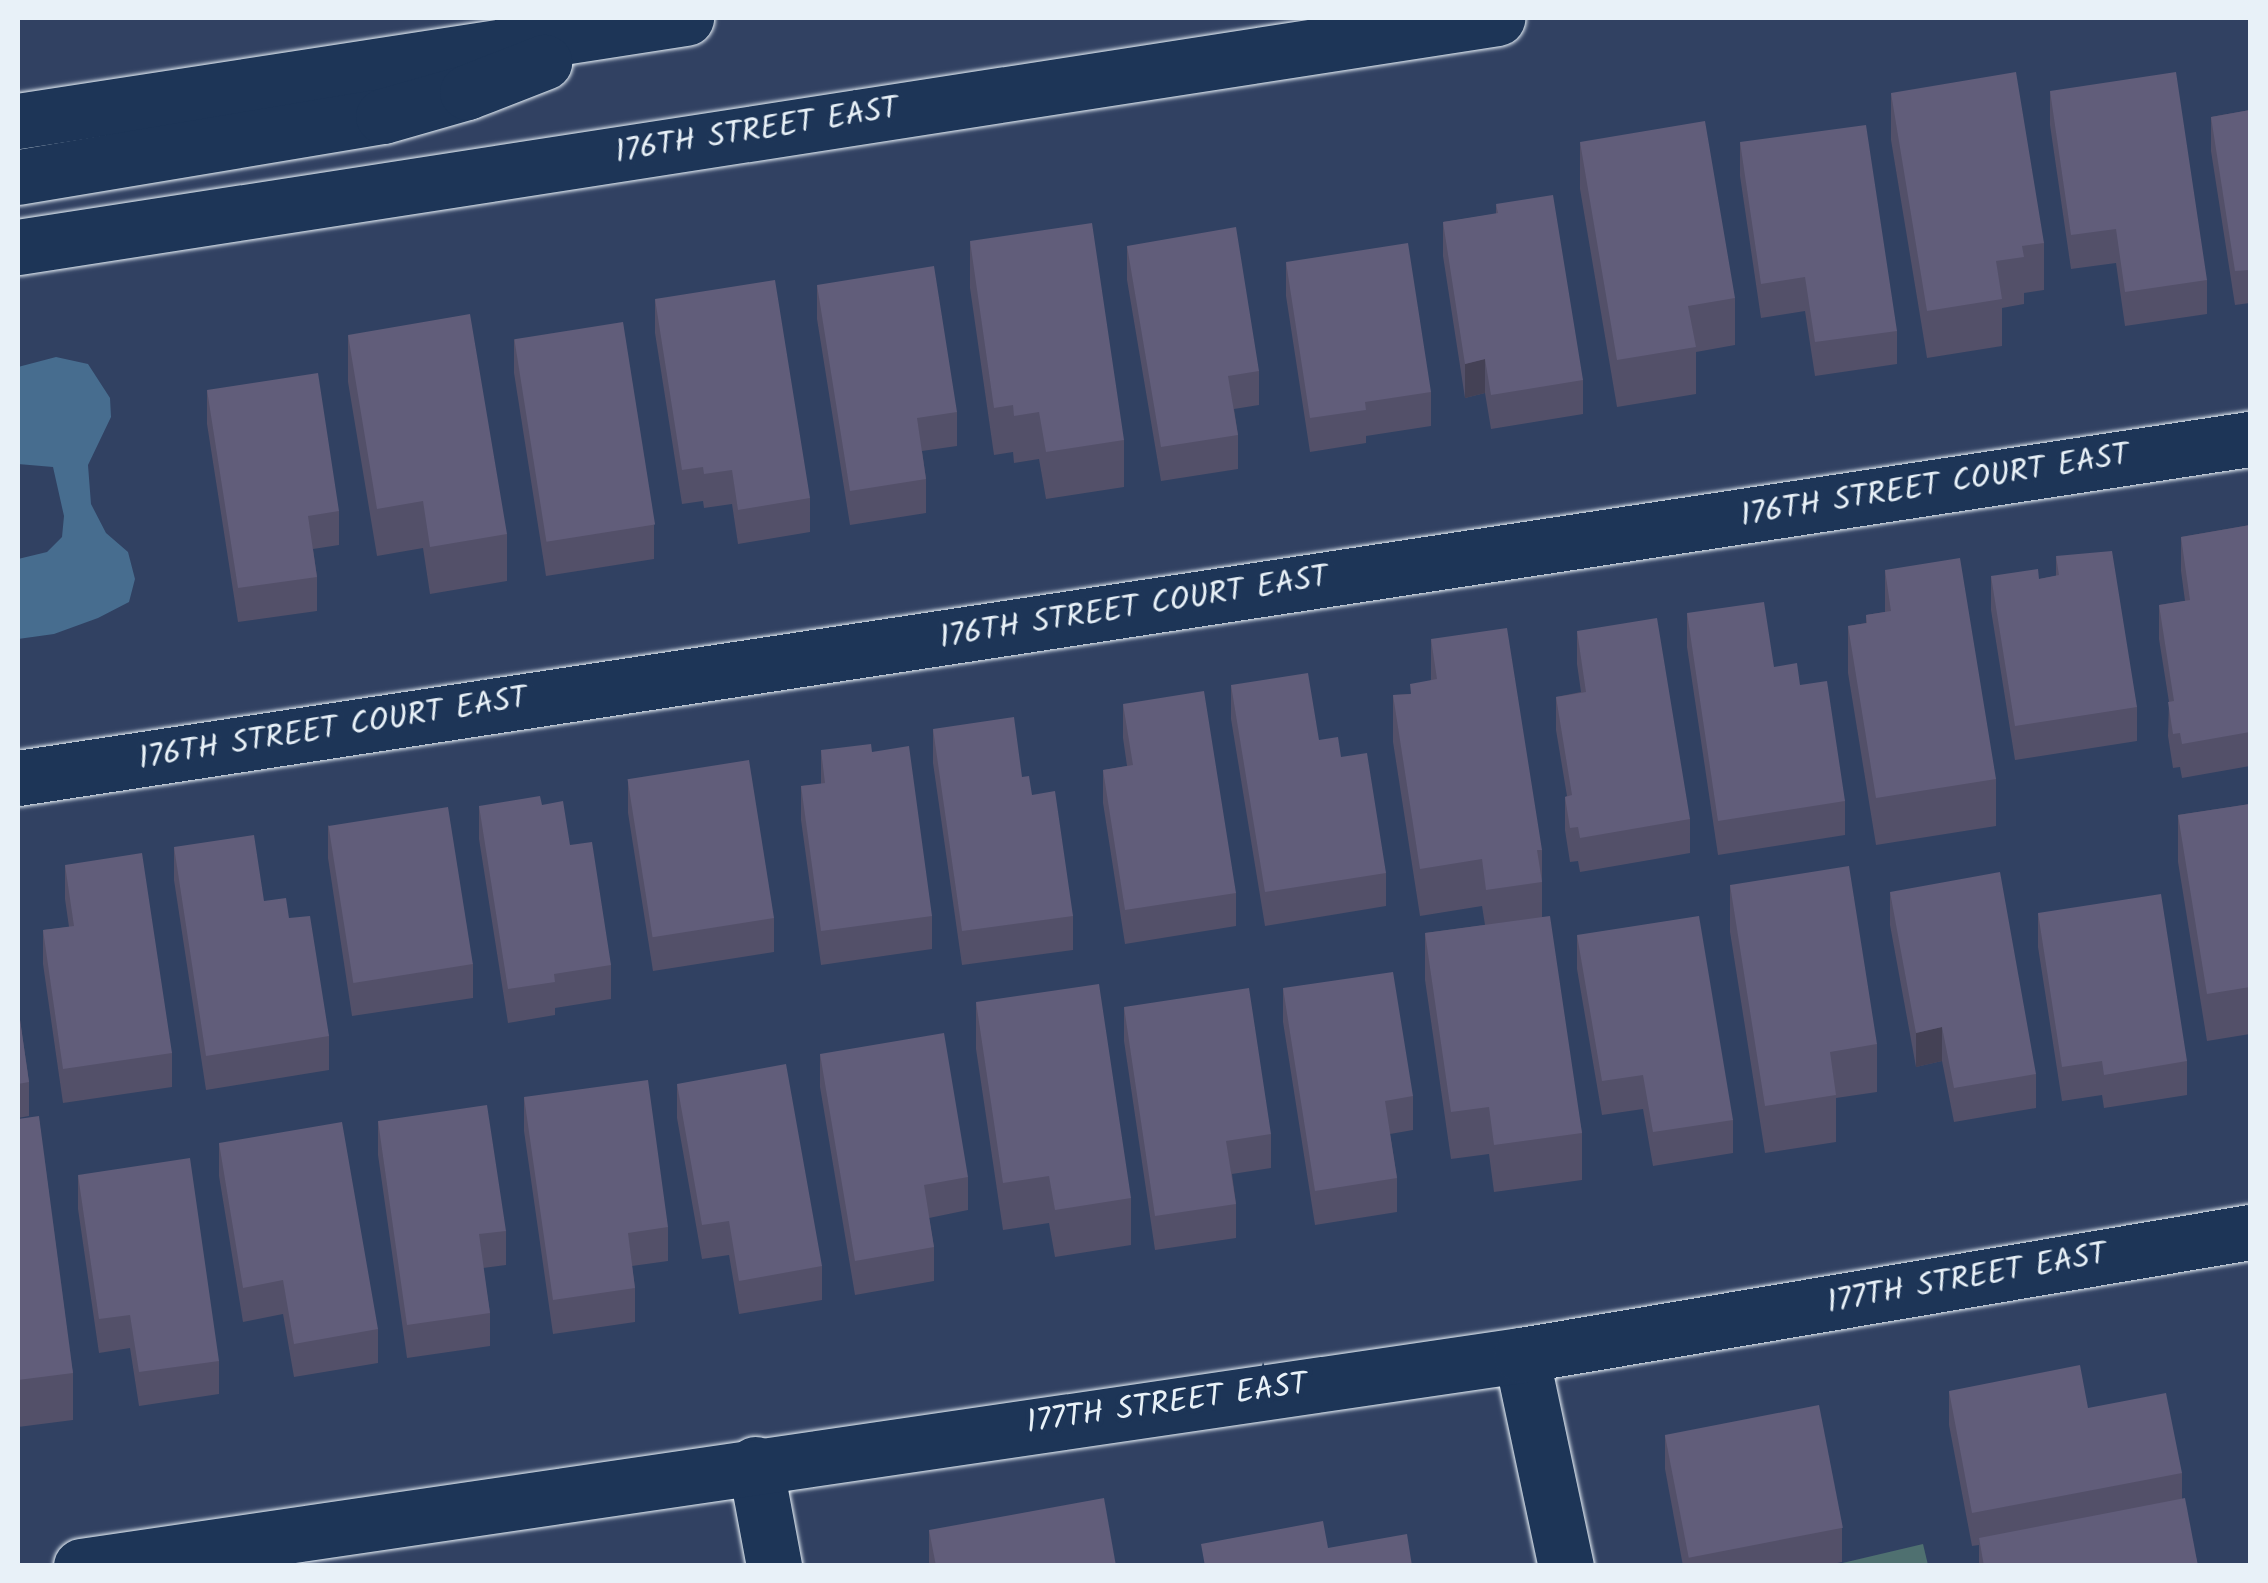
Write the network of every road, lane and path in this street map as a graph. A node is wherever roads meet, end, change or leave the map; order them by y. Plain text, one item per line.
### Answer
1 (1377, 18) edge
2 (1497, 18) edge
3 (666, 20) edge
4 (1278, 52) junction
5 (18, 122) edge
6 (18, 177) edge
7 (18, 247) edge
8 (2250, 440) edge
9 (18, 778) edge
10 (2250, 1232) edge
11 (1521, 1355) junction
12 (755, 1464) junction
13 (81, 1566) edge
14 (774, 1566) edge
15 (1566, 1566) edge

1 - 4 street
2 - 4 street, 176TH STREET EAST
3 - 5 street
3 - 6 street
4 - 7 street, 176TH STREET EAST
8 - 9 street, 176TH STREET COURT EAST
10 - 11 street, 177TH STREET EAST
11 - 12 street, 177TH STREET EAST
11 - 15 street
12 - 13 street, 177TH STREET EAST
12 - 14 street

